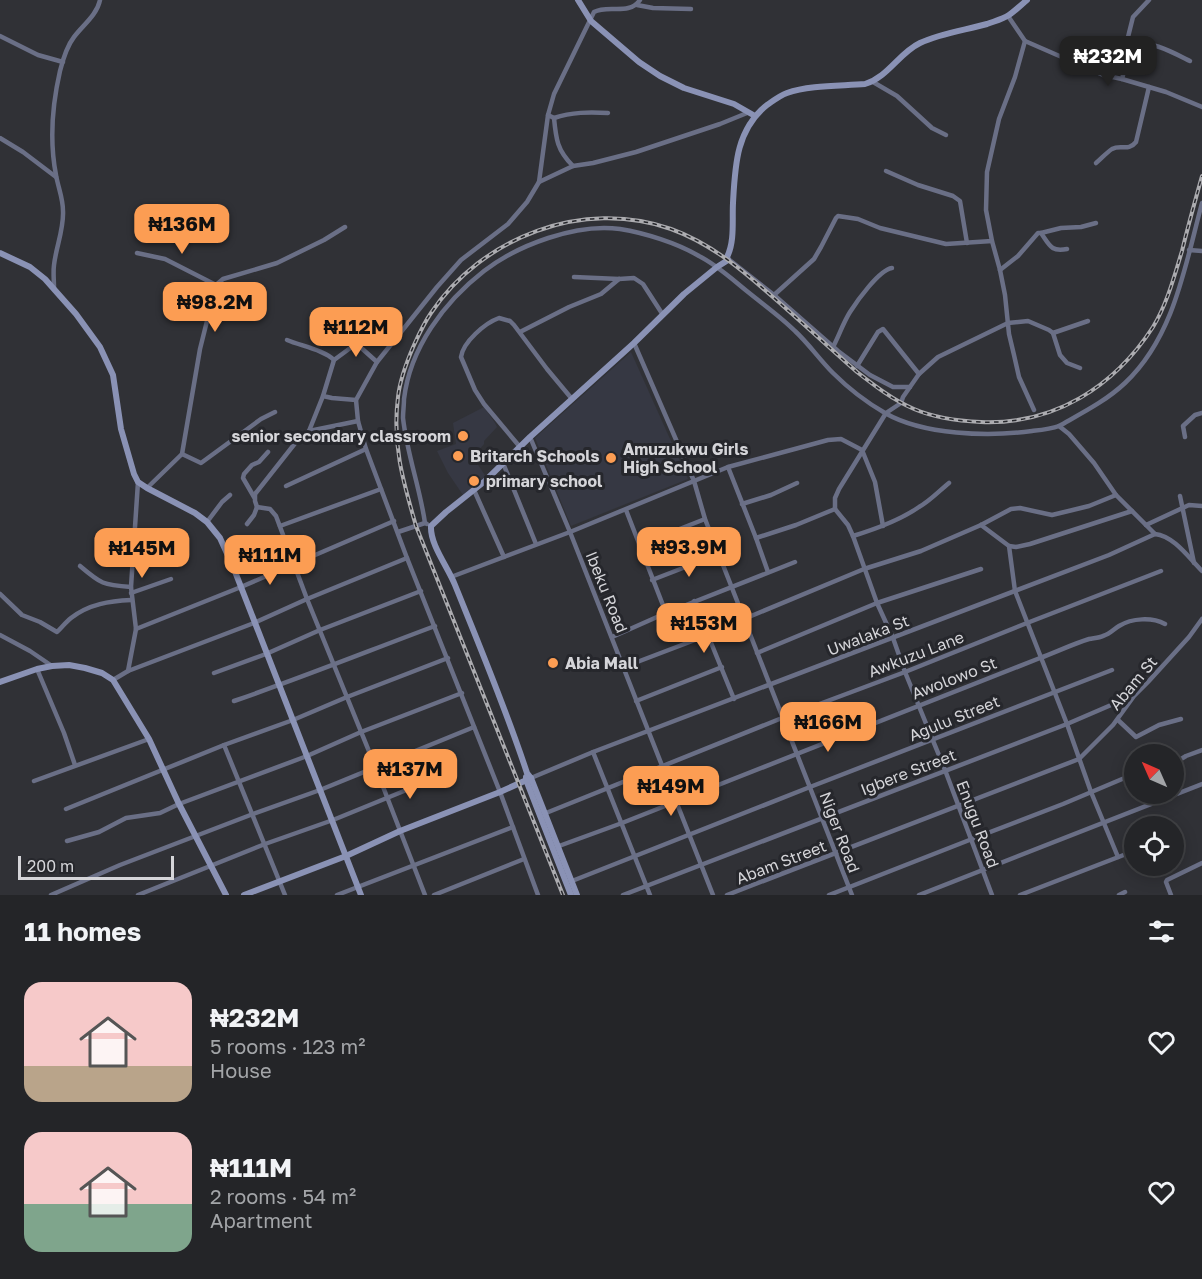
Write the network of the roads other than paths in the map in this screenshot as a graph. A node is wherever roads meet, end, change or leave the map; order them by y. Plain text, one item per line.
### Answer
1 (100, 0) edge
2 (578, 0) edge
3 (1026, 0) edge
4 (1149, 0) edge
5 (639, 2) edge
6 (691, 9) dead end
7 (1008, 16) junction
8 (591, 21) junction
9 (0, 36) edge
10 (1025, 41) junction
11 (1130, 44) junction
12 (1191, 61) dead end
13 (63, 62) junction
14 (1122, 79) junction
15 (873, 82) junction
16 (1149, 87) junction
17 (1202, 107) edge
18 (608, 113) dead end
19 (747, 113) junction
20 (548, 115) junction
21 (755, 117) junction
22 (554, 118) junction
23 (946, 135) dead end
24 (0, 138) edge
25 (1096, 163) dead end
26 (573, 166) junction
27 (886, 171) dead end
28 (56, 177) junction
29 (539, 182) junction
30 (1202, 203) edge
31 (1096, 223) dead end
32 (345, 227) dead end
33 (1041, 233) junction
34 (992, 241) junction
35 (967, 243) junction
36 (1067, 249) dead end
37 (1189, 250) junction
38 (1202, 251) edge
39 (0, 253) edge
40 (137, 253) dead end
41 (727, 257) junction
42 (717, 267) junction
43 (892, 268) dead end
44 (1000, 270) junction
45 (574, 277) dead end
46 (618, 279) junction
47 (216, 285) junction
48 (54, 288) junction
49 (774, 295) junction
50 (663, 315) junction
51 (1088, 321) dead end
52 (1008, 323) junction
53 (520, 332) junction
54 (1053, 333) junction
55 (287, 340) dead end
56 (634, 343) junction
57 (833, 347) junction
58 (334, 360) junction
59 (377, 362) junction
60 (857, 366) junction
61 (1080, 368) dead end
62 (920, 374) junction
63 (910, 387) junction
64 (323, 396) junction
65 (572, 399) junction
66 (356, 400) junction
67 (1034, 410) dead end
68 (275, 412) dead end
69 (886, 413) junction
70 (1202, 413) edge
71 (358, 421) junction
72 (1059, 426) junction
73 (309, 431) junction
74 (530, 437) junction
75 (1185, 437) dead end
76 (520, 447) junction
77 (366, 449) junction
78 (862, 450) junction
79 (268, 452) dead end
80 (182, 454) junction
81 (503, 463) junction
82 (728, 467) junction
83 (694, 481) junction
84 (138, 482) junction
85 (797, 483) dead end
86 (949, 483) dead end
87 (286, 486) dead end
88 (147, 488) junction
89 (381, 489) junction
90 (474, 490) junction
91 (230, 495) dead end
92 (1116, 495) junction
93 (1180, 496) dead end
94 (254, 497) junction
95 (742, 504) junction
96 (1202, 506) edge
97 (257, 507) junction
98 (1183, 507) junction
99 (835, 508) junction
100 (626, 510) junction
101 (1132, 511) junction
102 (705, 519) junction
103 (394, 521) junction
104 (207, 522) junction
105 (247, 524) dead end
106 (428, 525) junction
107 (981, 525) junction
108 (1146, 525) junction
109 (280, 526) junction
110 (884, 526) junction
111 (398, 532) junction
112 (570, 532) junction
113 (1155, 534) junction
114 (853, 536) junction
115 (756, 538) junction
116 (536, 544) junction
117 (639, 545) junction
118 (1009, 546) junction
119 (719, 555) junction
120 (504, 557) junction
121 (407, 558) junction
122 (795, 562) dead end
123 (294, 563) junction
124 (1194, 563) junction
125 (80, 566) dead end
126 (864, 569) junction
127 (981, 569) dead end
128 (1202, 570) edge
129 (1161, 571) dead end
130 (768, 572) junction
131 (451, 576) junction
132 (171, 579) dead end
133 (652, 580) junction
134 (241, 587) junction
135 (732, 588) junction
136 (131, 590) junction
137 (421, 591) junction
138 (1015, 591) junction
139 (0, 594) edge
140 (307, 598) junction
141 (132, 600) junction
142 (694, 601) junction
143 (878, 603) junction
144 (666, 613) junction
145 (744, 619) junction
146 (1202, 619) edge
147 (254, 623) junction
148 (1027, 623) junction
149 (1165, 624) dead end
150 (435, 626) junction
151 (136, 629) junction
152 (320, 630) junction
153 (0, 635) edge
154 (708, 635) junction
155 (612, 637) junction
156 (893, 638) junction
157 (757, 653) junction
158 (266, 654) junction
159 (448, 658) junction
160 (1040, 658) junction
161 (334, 664) junction
162 (52, 666) junction
163 (624, 667) junction
164 (722, 667) junction
165 (37, 669) junction
166 (1112, 670) dead end
167 (128, 671) junction
168 (905, 672) junction
169 (214, 673) dead end
170 (113, 680) junction
171 (0, 682) edge
172 (770, 685) junction
173 (279, 686) junction
174 (1054, 692) junction
175 (462, 693) junction
176 (1134, 696) junction
177 (347, 697) junction
178 (734, 699) junction
179 (234, 701) dead end
180 (636, 701) junction
181 (918, 705) junction
182 (782, 718) junction
183 (1181, 719) dead end
184 (293, 720) junction
185 (1118, 720) junction
186 (1067, 724) junction
187 (474, 727) junction
188 (648, 731) junction
189 (361, 732) junction
190 (149, 739) junction
191 (932, 740) junction
192 (224, 745) junction
193 (1202, 750) edge
194 (593, 752) junction
195 (796, 753) junction
196 (307, 756) junction
197 (1184, 757) edge
198 (1079, 759) junction
199 (75, 765) junction
200 (375, 766) junction
201 (663, 767) junction
202 (164, 770) junction
203 (945, 770) junction
204 (528, 777) junction
205 (1124, 778) edge
206 (34, 781) dead end
207 (240, 781) junction
208 (426, 782) dead end
209 (1202, 784) edge
210 (810, 787) junction
211 (607, 788) junction
212 (320, 790) junction
213 (500, 792) junction
214 (1091, 792) junction
215 (387, 797) junction
216 (676, 801) junction
217 (179, 804) junction
218 (958, 805) junction
219 (66, 809) dead end
220 (546, 813) junction
221 (253, 814) junction
222 (822, 818) junction
223 (333, 820) junction
224 (622, 823) junction
225 (1104, 824) junction
226 (513, 827) junction
227 (400, 831) junction
228 (690, 835) junction
229 (196, 836) junction
230 (972, 838) junction
231 (67, 841) dead end
232 (265, 844) junction
233 (559, 846) junction
234 (835, 854) junction
235 (1124, 854) edge
236 (346, 856) junction
237 (635, 856) junction
238 (1118, 857) junction
239 (525, 859) junction
240 (1202, 863) edge
241 (210, 865) junction
242 (413, 865) junction
243 (702, 866) junction
244 (983, 870) junction
245 (279, 880) junction
246 (572, 881) junction
247 (358, 887) junction
248 (646, 887) junction
249 (849, 887) junction
250 (1125, 892) dead end
251 (536, 894) edge
252 (51, 895) edge
253 (138, 895) edge
254 (226, 895) edge
255 (244, 895) edge
256 (285, 895) edge
257 (337, 895) edge
258 (361, 895) edge
259 (425, 895) edge
260 (434, 895) edge
261 (571, 895) edge
262 (577, 895) edge
263 (623, 895) edge
264 (650, 895) edge
265 (713, 895) edge
266 (726, 895) edge
267 (829, 895) edge
268 (852, 895) edge
269 (919, 895) edge
270 (992, 895) edge
271 (1020, 895) edge
272 (1119, 895) edge
273 (1171, 895) edge

1 - 13 street
2 - 8 street
3 - 7 street
4 - 11 street
5 - 6 street
5 - 8 street
7 - 10 street
7 - 15 street
8 - 19 street
8 - 20 street
9 - 13 street
10 - 14 street
10 - 34 street
11 - 12 street
11 - 14 street
13 - 28 street
14 - 16 street
15 - 21 street
15 - 23 street
16 - 17 street
16 - 25 street
18 - 22 street
19 - 21 street
19 - 26 street
20 - 22 street
20 - 29 street
21 - 41 street
22 - 26 street
24 - 28 street
26 - 29 street
27 - 35 street
28 - 48 street
29 - 59 street
30 - 37 street
31 - 33 street
32 - 47 street
33 - 36 street
33 - 44 street
34 - 35 street
34 - 44 street
35 - 49 street
37 - 38 street
37 - 72 street
39 - 48 street
40 - 47 street
41 - 42 street
41 - 49 street
42 - 50 street
42 - 69 street
42 - 106 street
43 - 57 street
44 - 52 street
45 - 46 street
46 - 50 street
46 - 53 street
47 - 80 street
48 - 84 street
49 - 57 street
50 - 56 street
51 - 54 street
52 - 54 street
52 - 62 street
52 - 67 street
53 - 65 street
53 - 76 street
54 - 61 street
55 - 58 street
56 - 65 street
56 - 83 street, Niger Road
57 - 60 street
58 - 59 street
58 - 64 street
59 - 66 street
60 - 62 street
60 - 63 street
62 - 63 street
63 - 69 street
64 - 66 street
64 - 73 street
65 - 74 street
66 - 71 street
68 - 80 street
69 - 72 street
69 - 78 street
70 - 75 street
71 - 73 street
71 - 77 street
72 - 92 street
73 - 94 street
74 - 76 street
74 - 112 street, Ibeku Road
76 - 81 street
77 - 87 street
77 - 89 street
78 - 82 street
78 - 99 street
78 - 110 street
79 - 94 street
80 - 88 street
81 - 90 street
81 - 116 street
82 - 83 street
82 - 95 street
83 - 100 street
83 - 102 street, Niger Road
84 - 88 street
84 - 136 street
85 - 95 street
86 - 110 street
88 - 104 street
89 - 103 street
89 - 109 street
90 - 106 street
90 - 120 street
91 - 104 street
92 - 101 street
92 - 107 street
93 - 98 street
94 - 97 street
95 - 115 street
96 - 98 street
97 - 105 street
97 - 109 street
98 - 108 street
98 - 124 street
99 - 114 street, Enugu Road
99 - 115 street
100 - 112 street
100 - 117 street
101 - 108 street
101 - 118 street
102 - 117 street
102 - 119 street, Niger Road
103 - 111 street
103 - 123 street
104 - 134 street
106 - 111 street
106 - 131 street
107 - 118 street
107 - 126 street
108 - 113 street
109 - 123 street
110 - 114 street
111 - 121 street
112 - 116 street
112 - 155 street, Ibeku Road
113 - 124 street
113 - 138 street, Uwalaka St
114 - 126 street, Enugu Road
115 - 130 street
116 - 120 street
117 - 133 street
118 - 138 street
119 - 133 street
119 - 135 street, Niger Road
120 - 131 street
121 - 137 street
121 - 140 street
122 - 130 street
123 - 134 street
123 - 140 street
124 - 128 street
125 - 136 street
126 - 143 street, Enugu Road
126 - 145 street
127 - 143 street
129 - 148 street, Awkuzu Lane
130 - 135 street
131 - 204 street
132 - 136 street
133 - 144 street
134 - 147 street
134 - 151 street
135 - 142 street
135 - 145 street, Niger Road
136 - 141 street
137 - 150 street
137 - 152 street
138 - 148 street
138 - 156 street, Uwalaka St
139 - 141 street
140 - 147 street
140 - 152 street
141 - 151 street
142 - 144 street
142 - 154 street
143 - 156 street, Enugu Road
143 - 157 street
144 - 155 street
145 - 157 street, Niger Road
146 - 176 street, Abam St
147 - 158 street
147 - 167 street
148 - 160 street
148 - 168 street, Awkuzu Lane
149 - 160 street, Awolowo St
150 - 159 street
150 - 161 street
151 - 167 street
152 - 158 street
152 - 161 street
153 - 162 street
154 - 163 street
154 - 164 street
155 - 163 street, Ibeku Road
156 - 168 street, Enugu Road
156 - 172 street, Uwalaka St
157 - 172 street, Niger Road
158 - 169 street
158 - 173 street
159 - 175 street
159 - 177 street
160 - 174 street
160 - 181 street, Awolowo St
161 - 173 street
161 - 177 street
162 - 165 street
162 - 170 street
163 - 180 street, Ibeku Road
164 - 178 street
164 - 180 street
165 - 171 street
165 - 199 street
166 - 174 street, Agulu Street
167 - 170 street
168 - 181 street, Enugu Road
168 - 182 street, Awkuzu Lane
170 - 190 street
172 - 178 street, Uwalaka St
172 - 182 street, Niger Road
173 - 179 street
173 - 184 street
174 - 186 street
174 - 191 street, Agulu Street
175 - 187 street
175 - 189 street
176 - 185 street, Abam St
176 - 186 street, Igbere Street
177 - 184 street
177 - 189 street
178 - 188 street, Uwalaka St
180 - 188 street, Ibeku Road
181 - 191 street, Enugu Road
181 - 195 street, Awolowo St
182 - 195 street, Niger Road
182 - 201 street, Awkuzu Lane
183 - 185 street
184 - 192 street
184 - 196 street
185 - 198 street, Abam St
186 - 198 street
186 - 203 street, Igbere Street
187 - 200 street
187 - 213 street
188 - 194 street, Uwalaka St
188 - 201 street, Ibeku Road
189 - 196 street
189 - 200 street
190 - 199 street
190 - 202 street
191 - 203 street, Enugu Road
191 - 210 street, Agulu Street
192 - 202 street
192 - 207 street
193 - 197 street
194 - 204 street, Uwalaka St
194 - 211 street
195 - 210 street, Niger Road
195 - 216 street, Awolowo St
196 - 207 street
196 - 212 street
198 - 214 street
198 - 218 street, Abam Street
199 - 206 street
200 - 212 street
200 - 215 street
201 - 211 street, Awkuzu Lane
201 - 216 street, Ibeku Road
202 - 217 street
202 - 219 street
203 - 218 street, Enugu Road
203 - 222 street, Igbere Street
204 - 213 street
204 - 220 street
204 - 261 street
205 - 214 street
207 - 217 street
207 - 221 street
208 - 215 street
209 - 225 street
210 - 222 street, Niger Road
210 - 228 street, Agulu Street
211 - 220 street, Awkuzu Lane
211 - 224 street
212 - 221 street
212 - 223 street
213 - 226 street
213 - 227 street
214 - 225 street
214 - 230 street
215 - 223 street
215 - 227 street
216 - 224 street, Awolowo St
216 - 228 street, Ibeku Road
217 - 229 street
217 - 231 street
218 - 230 street, Enugu Road
218 - 234 street, Abam Street
220 - 233 street
221 - 229 street
221 - 232 street
222 - 234 street, Niger Road
222 - 243 street, Igbere Street
223 - 232 street
223 - 236 street
224 - 233 street, Awolowo St
224 - 237 street
225 - 238 street
225 - 244 street
226 - 239 street
226 - 242 street
227 - 236 street
227 - 242 street
228 - 237 street, Agulu Street
228 - 243 street, Ibeku Road
229 - 241 street
229 - 252 street
230 - 244 street, Enugu Road
230 - 249 street
232 - 241 street
232 - 245 street
233 - 246 street
234 - 249 street, Niger Road
234 - 266 street, Abam Street
235 - 238 street
236 - 245 street
236 - 247 street
237 - 246 street, Agulu Street
237 - 248 street
238 - 271 street
239 - 251 street
239 - 260 street
240 - 273 street
241 - 253 street
241 - 254 street
242 - 247 street
242 - 259 street
243 - 248 street, Igbere Street
243 - 265 street, Ibeku Road
244 - 269 street
244 - 270 street, Enugu Road
245 - 255 street
245 - 256 street
246 - 262 street
247 - 257 street
247 - 258 street
248 - 263 street, Igbere Street
248 - 264 street
249 - 267 street
249 - 268 street, Niger Road
250 - 272 street

